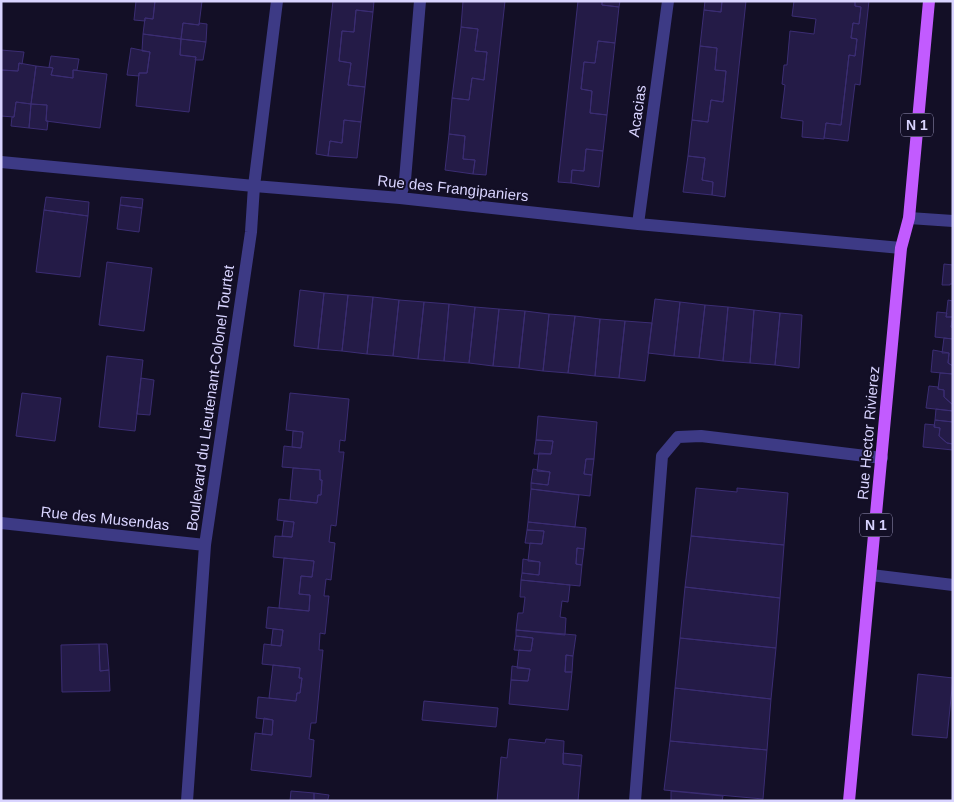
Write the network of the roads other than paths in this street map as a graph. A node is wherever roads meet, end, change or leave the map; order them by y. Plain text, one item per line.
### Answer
1 (277, 1) edge
2 (420, 1) edge
3 (668, 1) edge
4 (929, 1) edge
5 (1, 162) edge
6 (254, 186) junction
7 (400, 198) junction
8 (909, 218) junction
9 (953, 221) edge
10 (638, 224) junction
11 (901, 248) junction
12 (882, 458) junction
13 (1, 523) edge
14 (205, 545) junction
15 (871, 575) junction
16 (953, 585) edge
17 (187, 801) edge
18 (635, 801) edge
19 (849, 801) edge

1 - 6 street, Boulevard du Lieutenant-Colonel Tourtet
2 - 7 street
3 - 10 street, Acacias
4 - 8 main road, N 1
5 - 6 street, Rue des Frangipaniers
6 - 7 street, Rue des Frangipaniers
6 - 14 street, Boulevard du Lieutenant-Colonel Tourtet
7 - 10 street, Rue des Frangipaniers
8 - 9 street
8 - 11 main road, N 1
10 - 11 street, Rue des Frangipaniers
11 - 12 main road, Rue Hector Rivierez / N 1
12 - 15 main road, Rue Hector Rivierez / N 1
12 - 18 street
13 - 14 street, Rue des Musendas
14 - 17 street, Boulevard du Lieutenant-Colonel Tourtet
15 - 16 street
15 - 19 main road, Rue Hector Rivierez / N 1

